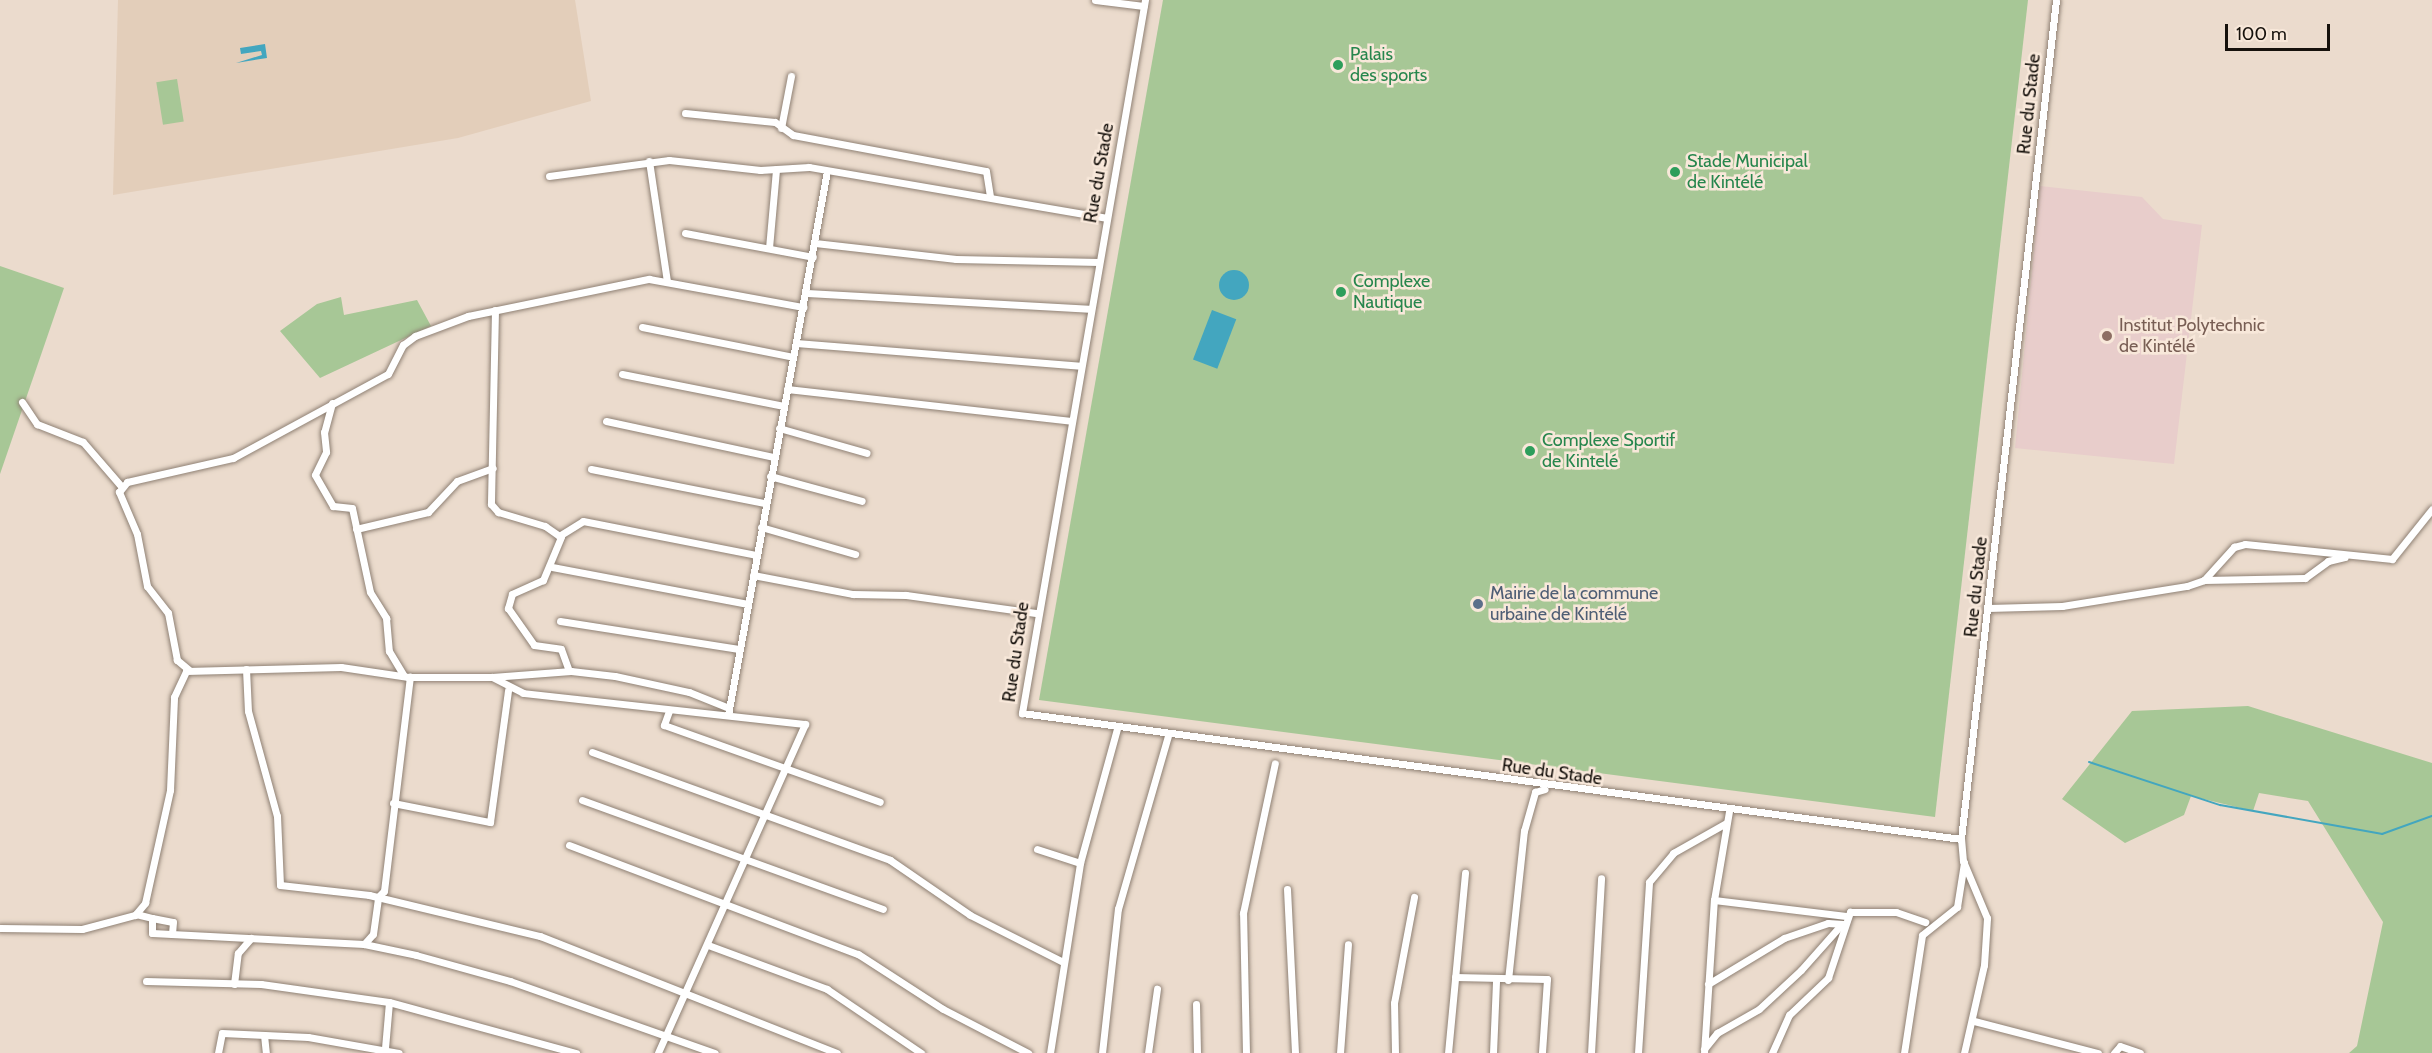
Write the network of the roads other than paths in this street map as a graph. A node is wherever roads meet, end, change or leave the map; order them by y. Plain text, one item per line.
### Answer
1 (1095, 0) edge
2 (2056, 0) edge
3 (1145, 3) edge
4 (791, 76) dead end
5 (685, 113) dead end
6 (781, 128) junction
7 (649, 161) junction
8 (776, 170) junction
9 (827, 171) junction
10 (549, 176) dead end
11 (990, 197) junction
12 (1107, 218) junction
13 (685, 232) dead end
14 (815, 243) junction
15 (769, 248) junction
16 (813, 257) junction
17 (1099, 262) junction
18 (667, 281) junction
19 (806, 293) junction
20 (803, 307) junction
21 (1090, 309) junction
22 (495, 310) junction
23 (642, 327) dead end
24 (796, 343) junction
25 (793, 357) junction
26 (1080, 366) junction
27 (622, 374) dead end
28 (787, 389) junction
29 (22, 402) dead end
30 (332, 402) junction
31 (784, 406) junction
32 (606, 421) dead end
33 (1071, 421) junction
34 (779, 428) junction
35 (867, 453) dead end
36 (774, 457) junction
37 (493, 468) junction
38 (591, 469) dead end
39 (770, 476) junction
40 (475, 477) junction
41 (121, 486) junction
42 (491, 494) junction
43 (862, 501) dead end
44 (765, 504) junction
45 (2432, 509) edge
46 (761, 527) junction
47 (357, 529) junction
48 (559, 536) junction
49 (855, 554) dead end
50 (756, 555) junction
51 (2353, 556) junction
52 (552, 567) junction
53 (753, 574) junction
54 (2204, 580) junction
55 (747, 604) junction
56 (1988, 608) junction
57 (1036, 613) junction
58 (560, 621) dead end
59 (740, 649) junction
60 (246, 669) junction
61 (189, 670) junction
62 (569, 671) junction
63 (407, 676) junction
64 (492, 677) junction
65 (508, 690) junction
66 (669, 711) junction
67 (728, 712) junction
68 (1117, 729) junction
69 (1168, 736) junction
70 (592, 752) dead end
71 (1275, 763) dead end
72 (787, 766) junction
73 (1551, 788) junction
74 (582, 800) dead end
75 (880, 802) dead end
76 (393, 803) junction
77 (1729, 811) junction
78 (768, 812) junction
79 (1726, 823) junction
80 (1961, 839) junction
81 (569, 846) dead end
82 (1037, 849) dead end
83 (747, 858) junction
84 (1080, 863) junction
85 (1964, 863) junction
86 (1465, 873) dead end
87 (1601, 878) dead end
88 (1287, 889) dead end
89 (381, 894) junction
90 (1413, 897) dead end
91 (1714, 900) junction
92 (727, 904) junction
93 (883, 909) dead end
94 (136, 914) junction
95 (152, 918) junction
96 (1843, 921) junction
97 (1925, 922) dead end
98 (0, 928) edge
99 (171, 934) junction
100 (251, 938) junction
101 (364, 944) junction
102 (1348, 944) dead end
103 (708, 945) junction
104 (1063, 962) junction
105 (1455, 977) junction
106 (1496, 980) junction
107 (1508, 980) junction
108 (146, 981) dead end
109 (234, 984) junction
110 (1708, 984) junction
111 (1157, 989) dead end
112 (687, 990) junction
113 (389, 1002) junction
114 (1196, 1004) dead end
115 (1974, 1021) junction
116 (668, 1033) junction
117 (264, 1035) junction
118 (385, 1048) junction
119 (1704, 1051) edge
120 (218, 1053) edge
121 (266, 1053) edge
122 (399, 1053) edge
123 (576, 1053) edge
124 (658, 1053) edge
125 (715, 1053) edge
126 (837, 1053) edge
127 (921, 1053) edge
128 (1028, 1053) edge
129 (1050, 1053) edge
130 (1102, 1053) edge
131 (1148, 1053) edge
132 (1197, 1053) edge
133 (1246, 1053) edge
134 (1295, 1053) edge
135 (1340, 1053) edge
136 (1395, 1053) edge
137 (1448, 1053) edge
138 (1493, 1053) edge
139 (1542, 1053) edge
140 (1591, 1053) edge
141 (1638, 1053) edge
142 (1772, 1053) edge
143 (1904, 1053) edge
144 (1964, 1053) edge
145 (2098, 1053) edge
146 (2114, 1053) edge
147 (2140, 1053) edge

1 - 3 street
2 - 56 street, Rue du Stade
3 - 12 street, Rue du Stade
4 - 6 street
5 - 6 street
6 - 11 street
7 - 8 street
7 - 10 street
7 - 18 street
8 - 9 street
8 - 15 street
9 - 11 street
9 - 14 street
11 - 12 street
12 - 17 street, Rue du Stade
13 - 15 street
14 - 16 street
14 - 17 street
15 - 16 street
16 - 19 street
17 - 21 street, Rue du Stade
18 - 20 street
18 - 22 street
19 - 20 street
19 - 21 street
20 - 24 street
21 - 26 street, Rue du Stade
22 - 30 street
22 - 37 street
23 - 25 street
24 - 25 street
24 - 26 street
25 - 28 street
26 - 33 street, Rue du Stade
27 - 31 street
28 - 31 street
28 - 33 street
29 - 41 street
30 - 41 street
30 - 47 street
31 - 34 street
32 - 36 street
33 - 57 street, Rue du Stade
34 - 35 street
34 - 36 street
36 - 39 street
37 - 40 street
37 - 42 street
38 - 44 street
39 - 43 street
39 - 44 street
40 - 42 street
40 - 47 street
41 - 61 street
42 - 48 street
44 - 46 street
45 - 51 street
46 - 49 street
46 - 50 street
47 - 63 street
48 - 50 street
48 - 52 street
50 - 53 street
51 - 54 street
51 - 54 street
52 - 55 street
52 - 62 street
53 - 55 street
53 - 57 street
54 - 56 street
55 - 59 street
56 - 80 street, Rue du Stade
57 - 68 street, Rue du Stade
58 - 59 street
59 - 67 street
60 - 61 street
60 - 63 street
60 - 89 street
61 - 94 street
62 - 64 street
62 - 67 street
63 - 64 street
63 - 76 street
64 - 65 street
65 - 66 street
65 - 76 street
66 - 67 street
66 - 72 street
67 - 72 street
68 - 69 street, Rue du Stade
68 - 84 street
69 - 73 street, Rue du Stade
69 - 130 street
70 - 78 street
71 - 133 street
72 - 75 street
72 - 78 street
73 - 77 street, Rue du Stade
73 - 107 street
74 - 83 street
76 - 89 street
77 - 79 street
77 - 80 street, Rue du Stade
78 - 83 street
78 - 104 street
79 - 91 street
79 - 141 street
80 - 85 street
81 - 92 street
82 - 84 street
83 - 92 street
83 - 93 street
84 - 104 street
85 - 115 street
85 - 143 street
86 - 105 street
87 - 140 street
88 - 134 street
89 - 101 street
89 - 112 street
90 - 136 street
91 - 96 street
91 - 110 street
92 - 103 street
92 - 128 street
94 - 95 street
94 - 98 street
95 - 99 street
95 - 99 street
96 - 97 street
96 - 110 street
96 - 119 street
96 - 142 street
99 - 100 street
100 - 101 street
100 - 109 street
101 - 116 street
102 - 135 street
103 - 112 street
103 - 127 street
104 - 129 street
105 - 106 street
105 - 137 street
106 - 107 street
106 - 138 street
107 - 139 street
108 - 109 street
109 - 113 street
110 - 119 street
111 - 131 street
112 - 116 street
112 - 126 street
113 - 118 street
113 - 123 street
114 - 132 street
115 - 144 street
115 - 145 street
116 - 124 street
116 - 125 street
117 - 118 street
117 - 120 street
117 - 121 street
118 - 122 street
146 - 147 street

